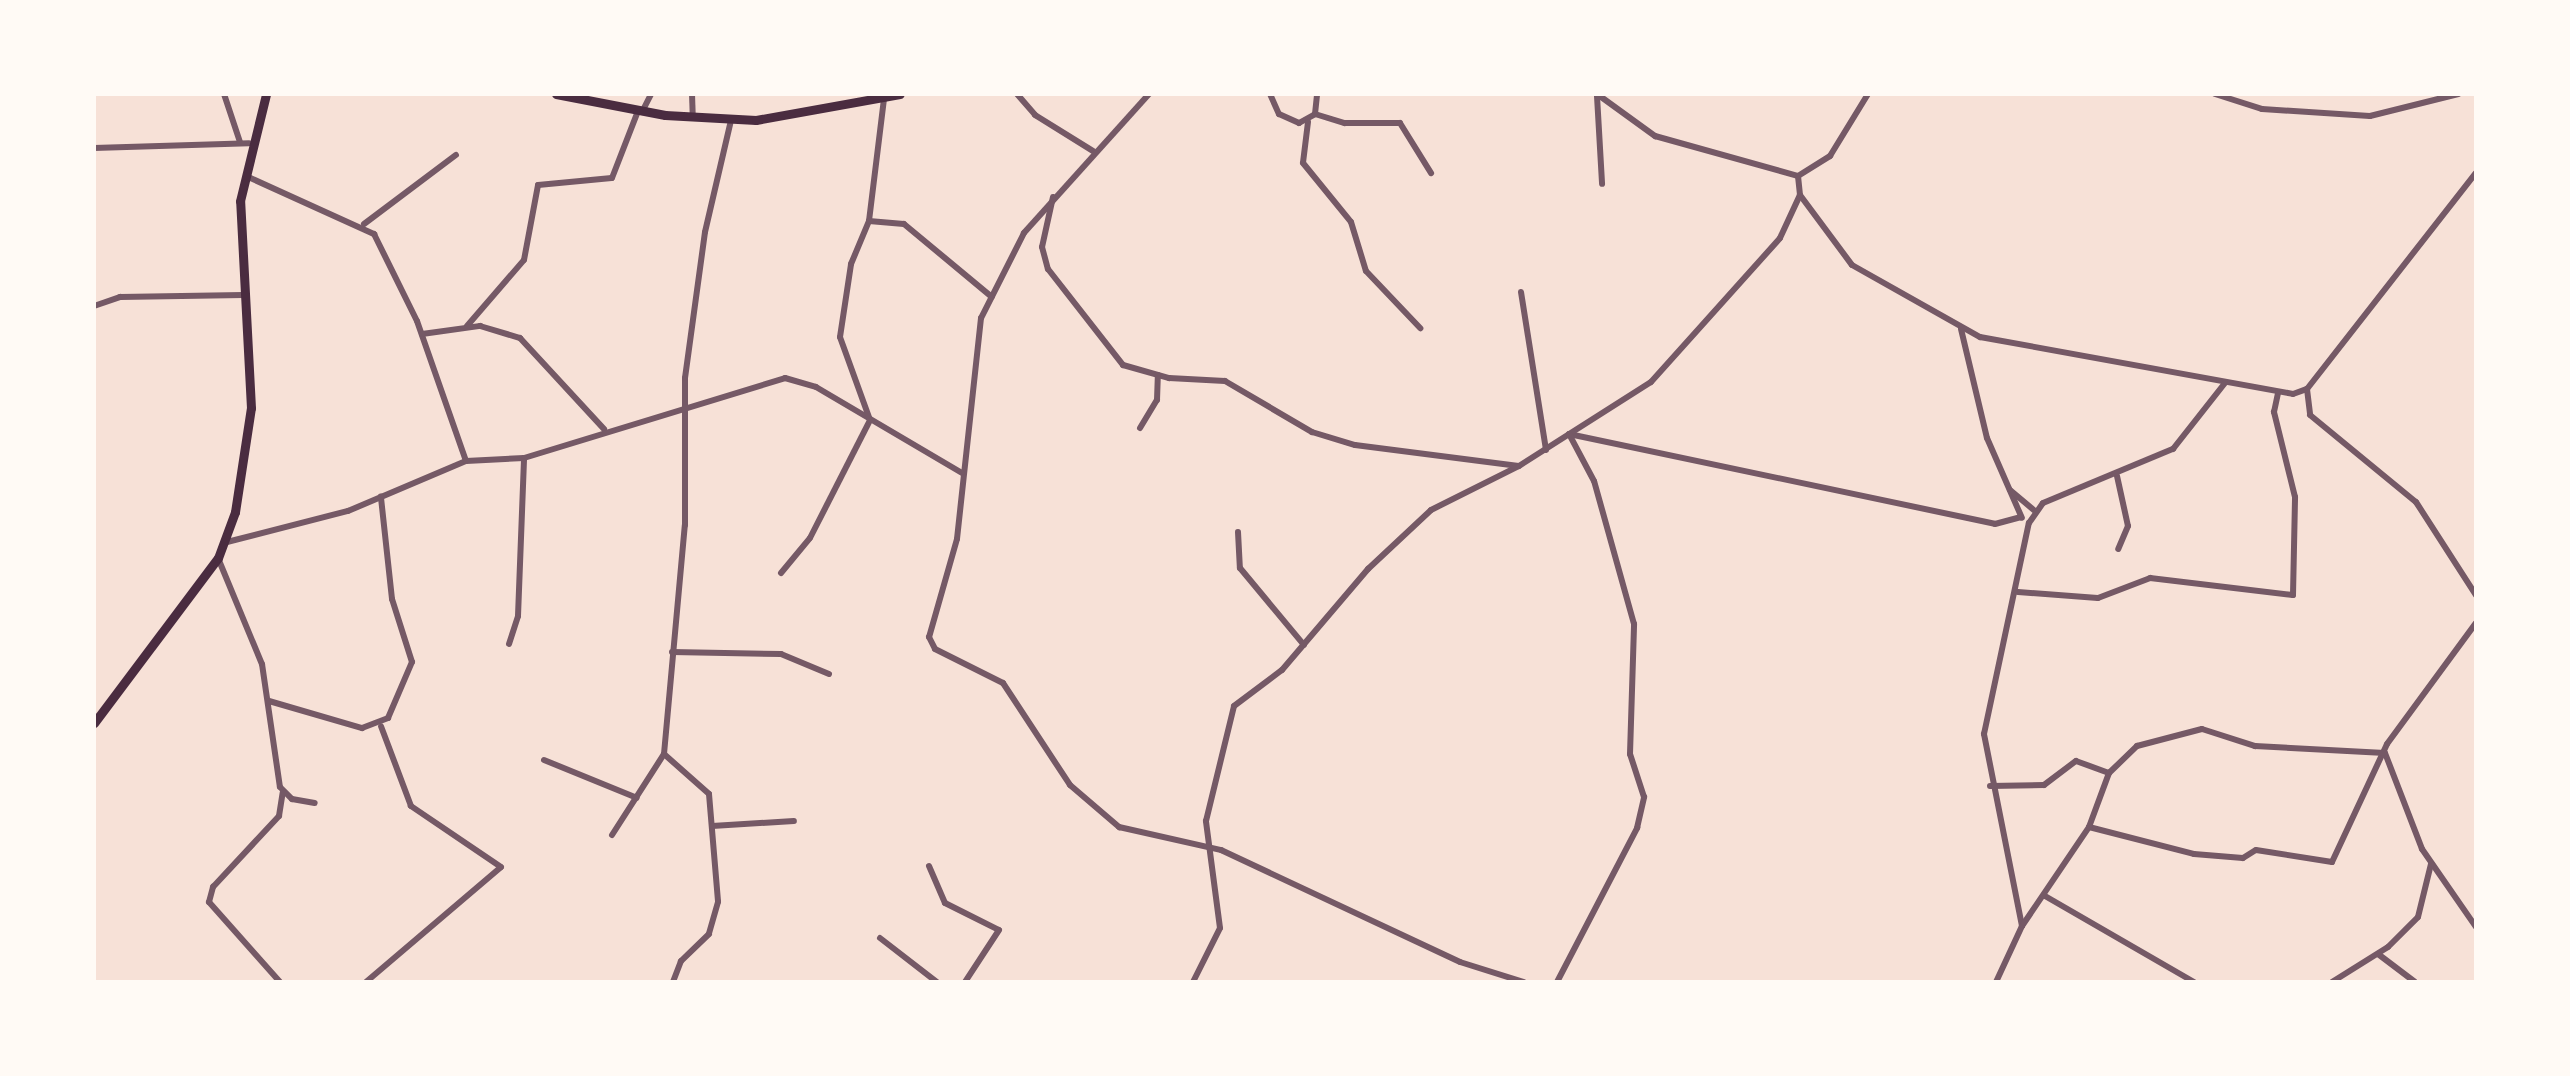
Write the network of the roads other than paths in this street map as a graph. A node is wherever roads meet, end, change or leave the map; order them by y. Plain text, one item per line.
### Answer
1 (224, 94) edge
2 (266, 94) edge
3 (556, 94) edge
4 (651, 94) edge
5 (692, 94) edge
6 (900, 94) edge
7 (1017, 94) edge
8 (1149, 94) edge
9 (1270, 94) edge
10 (1317, 94) edge
11 (1868, 94) edge
12 (2215, 94) edge
13 (2458, 94) edge
14 (1597, 95) edge
15 (884, 99) junction
16 (640, 112) junction
17 (1315, 114) junction
18 (693, 118) junction
19 (731, 120) junction
20 (1308, 122) junction
21 (245, 143) junction
22 (94, 148) edge
23 (1093, 151) junction
24 (456, 155) dead end
25 (1431, 173) dead end
26 (2476, 173) edge
27 (242, 175) junction
28 (1798, 176) junction
29 (1602, 184) dead end
30 (1053, 195) junction
31 (1800, 195) junction
32 (869, 221) junction
33 (364, 224) junction
34 (1521, 292) dead end
35 (243, 295) junction
36 (992, 297) junction
37 (94, 306) edge
38 (467, 326) junction
39 (1420, 328) dead end
40 (1961, 329) junction
41 (422, 334) junction
42 (1158, 375) junction
43 (2225, 383) junction
44 (2307, 389) junction
45 (2278, 393) junction
46 (683, 409) junction
47 (870, 420) junction
48 (1140, 428) dead end
49 (604, 429) junction
50 (1569, 434) junction
51 (1546, 450) junction
52 (524, 458) junction
53 (466, 461) junction
54 (1519, 466) junction
55 (962, 473) junction
56 (2117, 476) junction
57 (2010, 490) junction
58 (381, 497) junction
59 (2034, 510) junction
60 (2021, 517) junction
61 (2029, 523) junction
62 (1238, 532) dead end
63 (227, 542) junction
64 (2118, 549) dead end
65 (218, 558) junction
66 (781, 573) dead end
67 (2018, 592) junction
68 (2476, 595) edge
69 (2476, 623) edge
70 (509, 644) dead end
71 (1304, 645) junction
72 (672, 652) junction
73 (829, 674) dead end
74 (269, 701) junction
75 (94, 723) edge
76 (381, 726) junction
77 (2385, 753) junction
78 (664, 754) junction
79 (544, 760) dead end
80 (2109, 773) junction
81 (1990, 786) junction
82 (283, 792) junction
83 (637, 798) junction
84 (315, 803) dead end
85 (794, 821) dead end
86 (712, 826) junction
87 (2089, 827) junction
88 (612, 835) dead end
89 (1209, 851) junction
90 (2431, 864) junction
91 (929, 866) dead end
92 (2045, 896) junction
93 (2022, 926) junction
94 (2476, 927) edge
95 (880, 938) dead end
96 (2378, 954) junction
97 (1502, 979) edge
98 (280, 982) edge
99 (366, 982) edge
100 (673, 982) edge
101 (937, 982) edge
102 (965, 982) edge
103 (1193, 982) edge
104 (1524, 982) edge
105 (1557, 982) edge
106 (1996, 982) edge
107 (2194, 982) edge
108 (2332, 982) edge
109 (2415, 982) edge

1 - 21 street
2 - 21 main road
3 - 16 main road
4 - 16 street
5 - 18 street
6 - 15 main road
7 - 23 street
8 - 23 street
9 - 20 street
10 - 17 street
11 - 28 street
12 - 13 street
14 - 28 street
14 - 29 street
15 - 19 main road
15 - 32 street
16 - 18 main road
16 - 38 street
17 - 20 street
17 - 25 street
18 - 19 main road
19 - 46 street
20 - 39 street
21 - 22 street
21 - 27 main road
23 - 30 street
24 - 33 street
26 - 44 street
27 - 33 street
27 - 35 main road
28 - 31 street
30 - 36 street
30 - 42 street
31 - 40 street
31 - 50 street
32 - 36 street
32 - 47 street
33 - 41 street
34 - 51 street
35 - 37 street
35 - 63 main road
36 - 55 street
38 - 41 street
38 - 49 street
40 - 43 street
40 - 57 street
41 - 53 street
42 - 48 street
42 - 54 street
43 - 45 street
43 - 56 street
44 - 45 street
44 - 68 street
45 - 67 street
46 - 47 street
46 - 49 street
46 - 72 street
47 - 55 street
47 - 66 street
49 - 52 street
50 - 51 street
50 - 60 street
50 - 105 street
51 - 54 street
52 - 53 street
52 - 70 street
53 - 58 street
54 - 71 street
55 - 89 street
56 - 59 street
56 - 64 street
57 - 59 street
57 - 60 street
58 - 63 street
58 - 76 street
59 - 61 street
60 - 61 street
61 - 67 street
62 - 71 street
63 - 65 main road
65 - 74 street
65 - 75 main road
67 - 81 street
69 - 77 street
71 - 89 street
72 - 73 street
72 - 78 street
74 - 76 street
74 - 82 street
76 - 99 street
77 - 80 street
77 - 87 street
77 - 90 street
78 - 83 street
78 - 86 street
79 - 83 street
80 - 81 street
80 - 87 street
81 - 93 street
82 - 84 street
82 - 98 street
83 - 88 street
85 - 86 street
86 - 100 street
87 - 92 street
89 - 97 street
89 - 103 street
90 - 94 street
90 - 96 street
91 - 102 street
92 - 93 street
92 - 107 street
93 - 106 street
95 - 101 street
96 - 108 street
96 - 109 street
97 - 104 street

